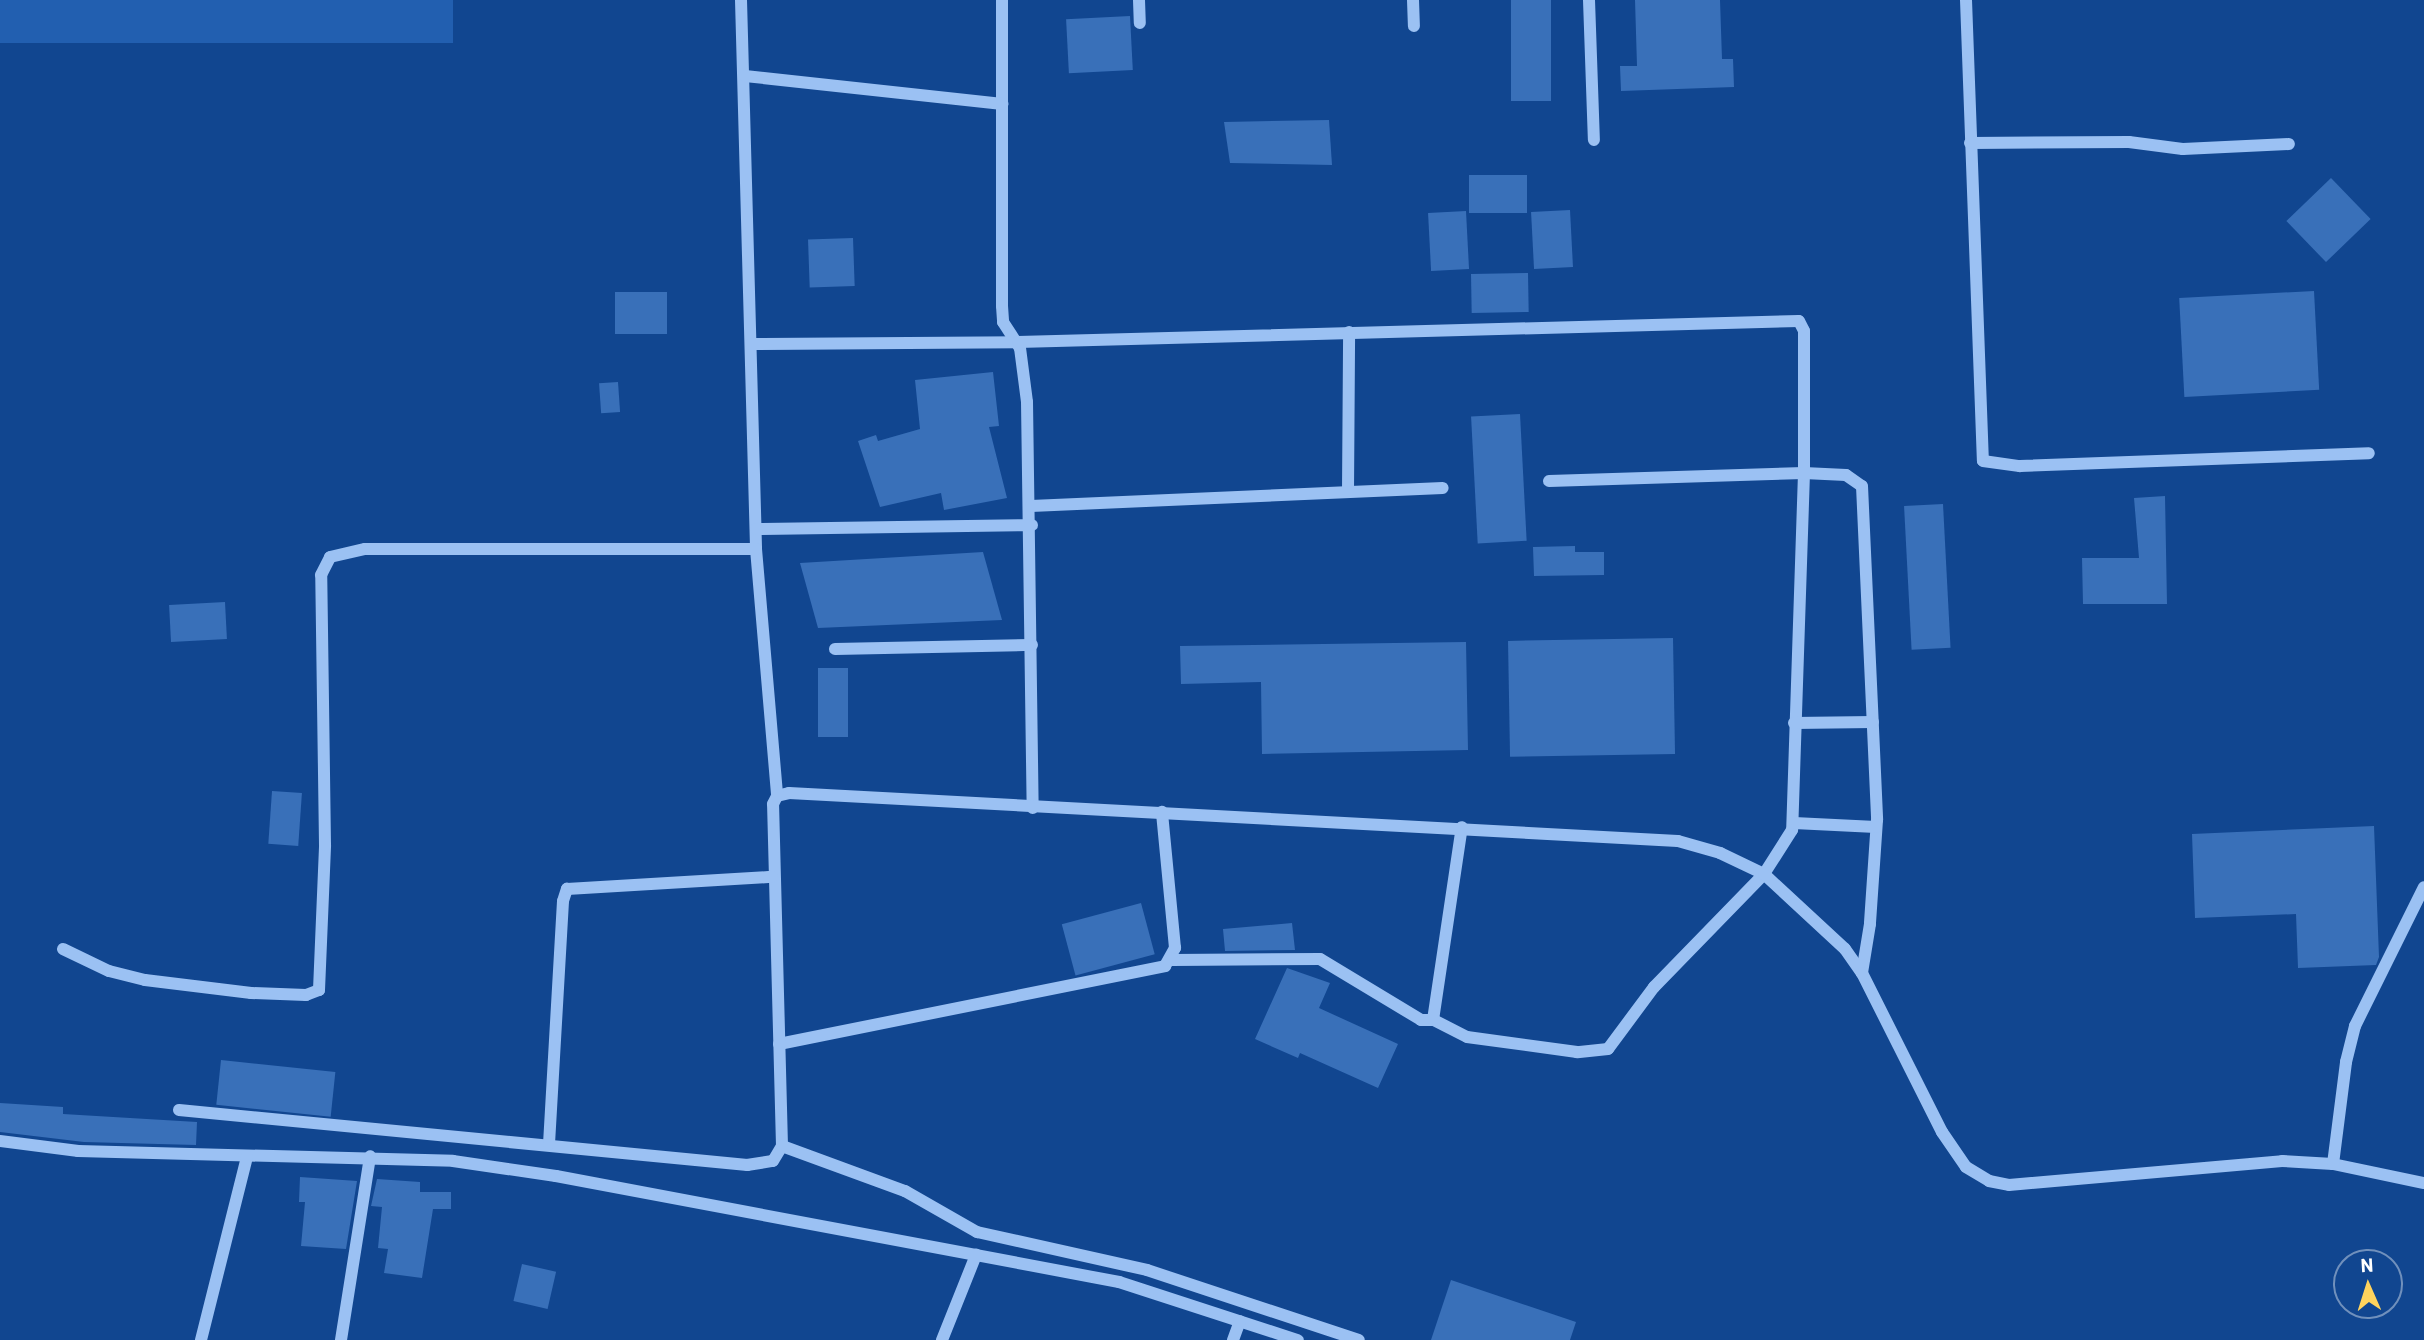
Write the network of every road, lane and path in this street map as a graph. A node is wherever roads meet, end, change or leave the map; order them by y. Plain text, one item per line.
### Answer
1 (741, 0) edge
2 (1002, 0) edge
3 (1139, 0) edge
4 (1413, 0) edge
5 (1589, 0) edge
6 (1966, 0) edge
7 (1140, 23) dead end
8 (1414, 26) dead end
9 (745, 76) junction
10 (1002, 104) junction
11 (1594, 140) dead end
12 (1970, 143) junction
13 (2289, 144) dead end
14 (1349, 332) junction
15 (1017, 342) junction
16 (751, 344) junction
17 (2369, 453) dead end
18 (1804, 473) junction
19 (1549, 481) dead end
20 (1443, 488) dead end
21 (1348, 492) junction
22 (1031, 506) junction
23 (1031, 525) junction
24 (756, 529) junction
25 (756, 549) junction
26 (1032, 645) junction
27 (835, 649) dead end
28 (1873, 722) junction
29 (1794, 723) junction
30 (777, 796) junction
31 (1032, 808) junction
32 (1162, 812) junction
33 (1794, 823) junction
34 (1462, 827) junction
35 (1876, 827) junction
36 (1764, 874) junction
37 (772, 877) junction
38 (2424, 887) edge
39 (63, 949) dead end
40 (1172, 960) junction
41 (1862, 973) junction
42 (1433, 1020) junction
43 (779, 1044) junction
44 (179, 1110) dead end
45 (0, 1141) edge
46 (549, 1144) junction
47 (782, 1146) junction
48 (370, 1156) junction
49 (247, 1157) junction
50 (2333, 1164) junction
51 (2420, 1182) edge
52 (2424, 1196) edge
53 (976, 1255) junction
54 (1240, 1321) junction
55 (201, 1340) edge
56 (341, 1340) edge
57 (942, 1340) edge
58 (1233, 1340) edge
59 (1298, 1340) edge
60 (1359, 1340) edge

1 - 9 street
2 - 10 street
3 - 7 street
4 - 8 street
5 - 11 street
6 - 12 street
9 - 10 street
9 - 16 street
10 - 15 street
12 - 13 street
12 - 17 street
14 - 15 street
14 - 18 street
14 - 21 street
15 - 16 street
15 - 22 street
16 - 24 street
18 - 19 street
18 - 28 street
18 - 29 street
20 - 21 street
21 - 22 street
22 - 23 street
23 - 24 street
23 - 26 street
24 - 25 street
25 - 30 street
25 - 39 street
26 - 27 street
26 - 31 street
28 - 29 street
28 - 35 street
29 - 33 street
30 - 31 street
30 - 37 street
31 - 32 street
32 - 34 street
32 - 40 street
33 - 35 street
33 - 36 street
34 - 36 street
34 - 42 street
35 - 41 street
36 - 41 street
36 - 42 street
37 - 43 street
37 - 46 street
38 - 50 street
40 - 42 street
40 - 43 street
41 - 50 street
43 - 47 street
44 - 46 street
45 - 49 street
46 - 47 street
47 - 60 street
48 - 49 street
48 - 53 street
48 - 56 street
49 - 55 street
50 - 51 street
51 - 52 street
53 - 54 street
53 - 57 street
54 - 58 street
54 - 59 street

